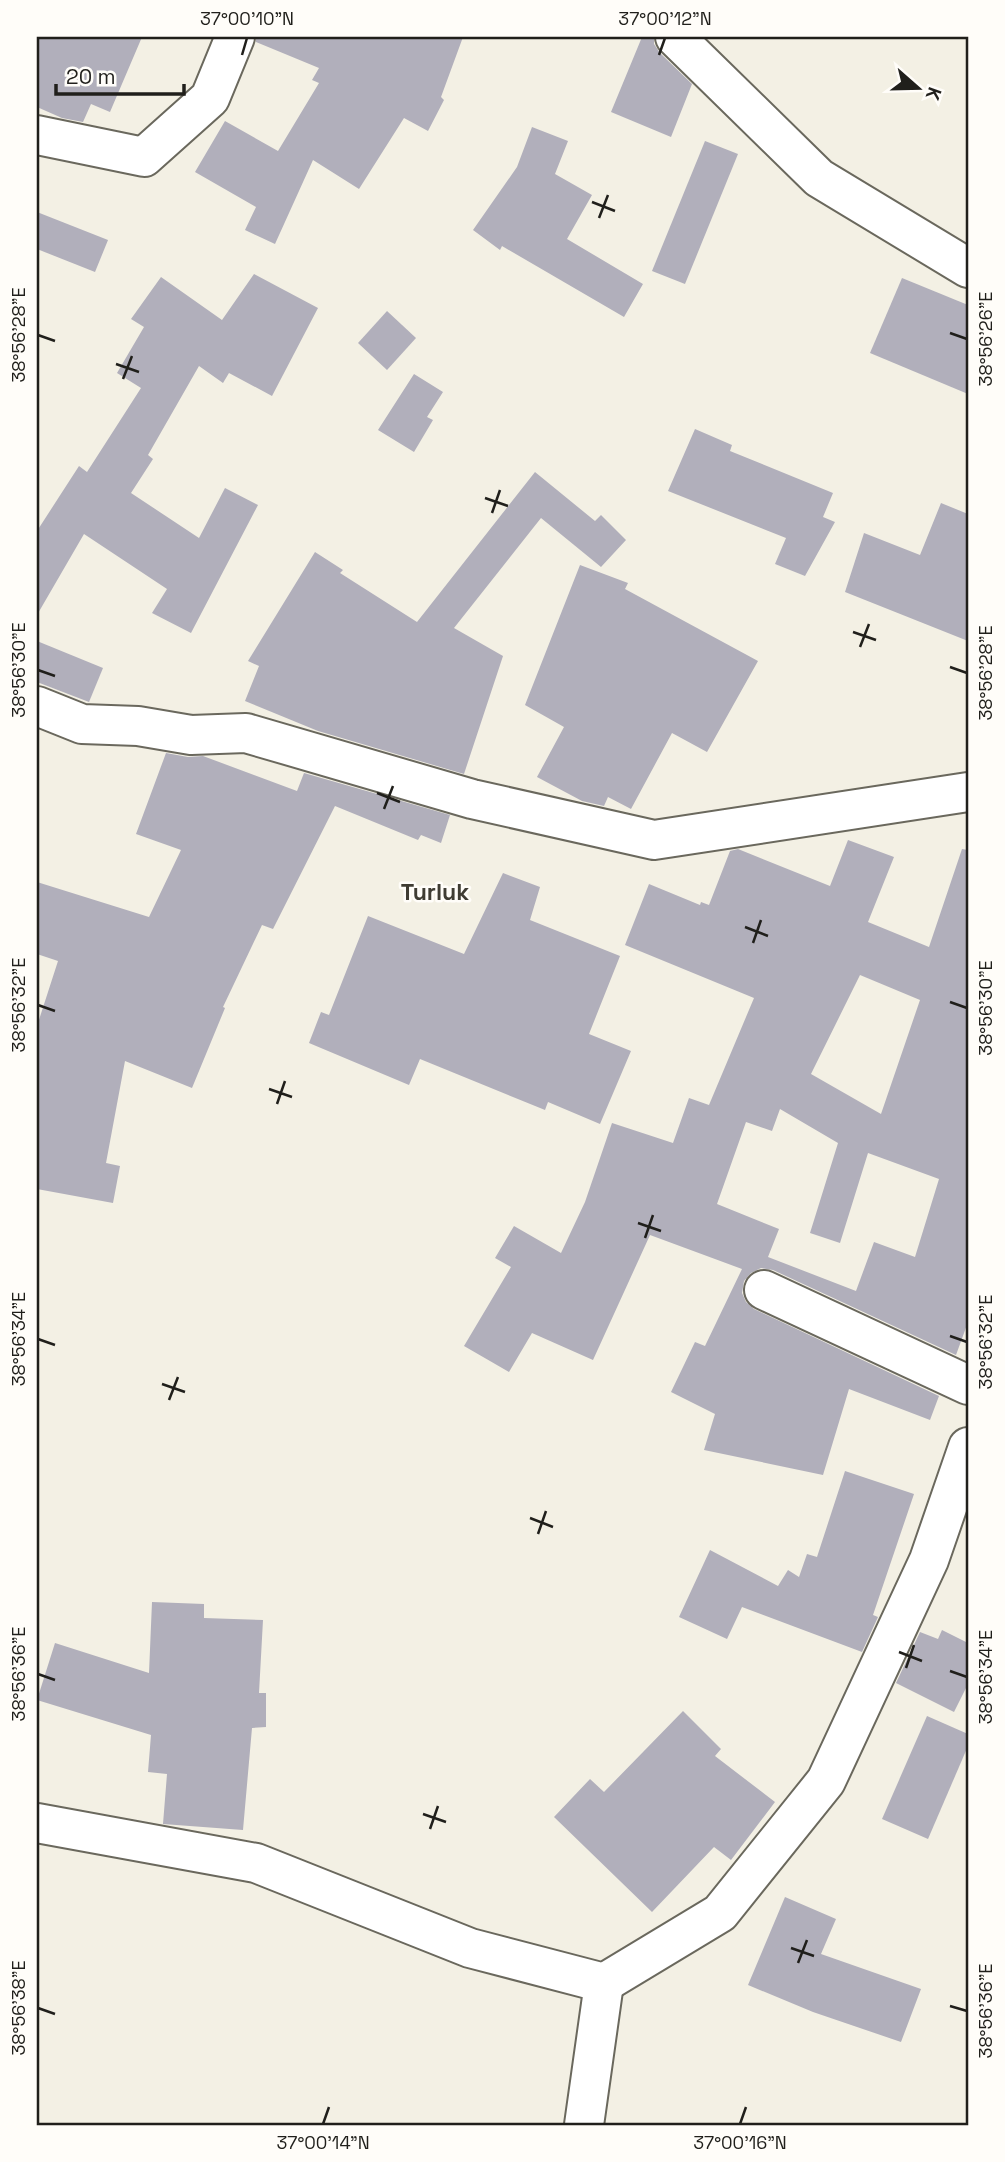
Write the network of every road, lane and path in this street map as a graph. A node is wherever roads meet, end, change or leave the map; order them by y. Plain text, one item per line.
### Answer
1 (235, 37) edge
2 (674, 37) edge
3 (37, 135) edge
4 (968, 268) edge
5 (37, 706) edge
6 (968, 792) edge
7 (764, 1290) dead end
8 (968, 1385) edge
9 (968, 1447) edge
10 (37, 1824) edge
11 (604, 1983) junction
12 (584, 2125) edge

1 - 3 street
2 - 4 street
5 - 6 street
7 - 8 street
9 - 11 street
10 - 11 street
11 - 12 street

